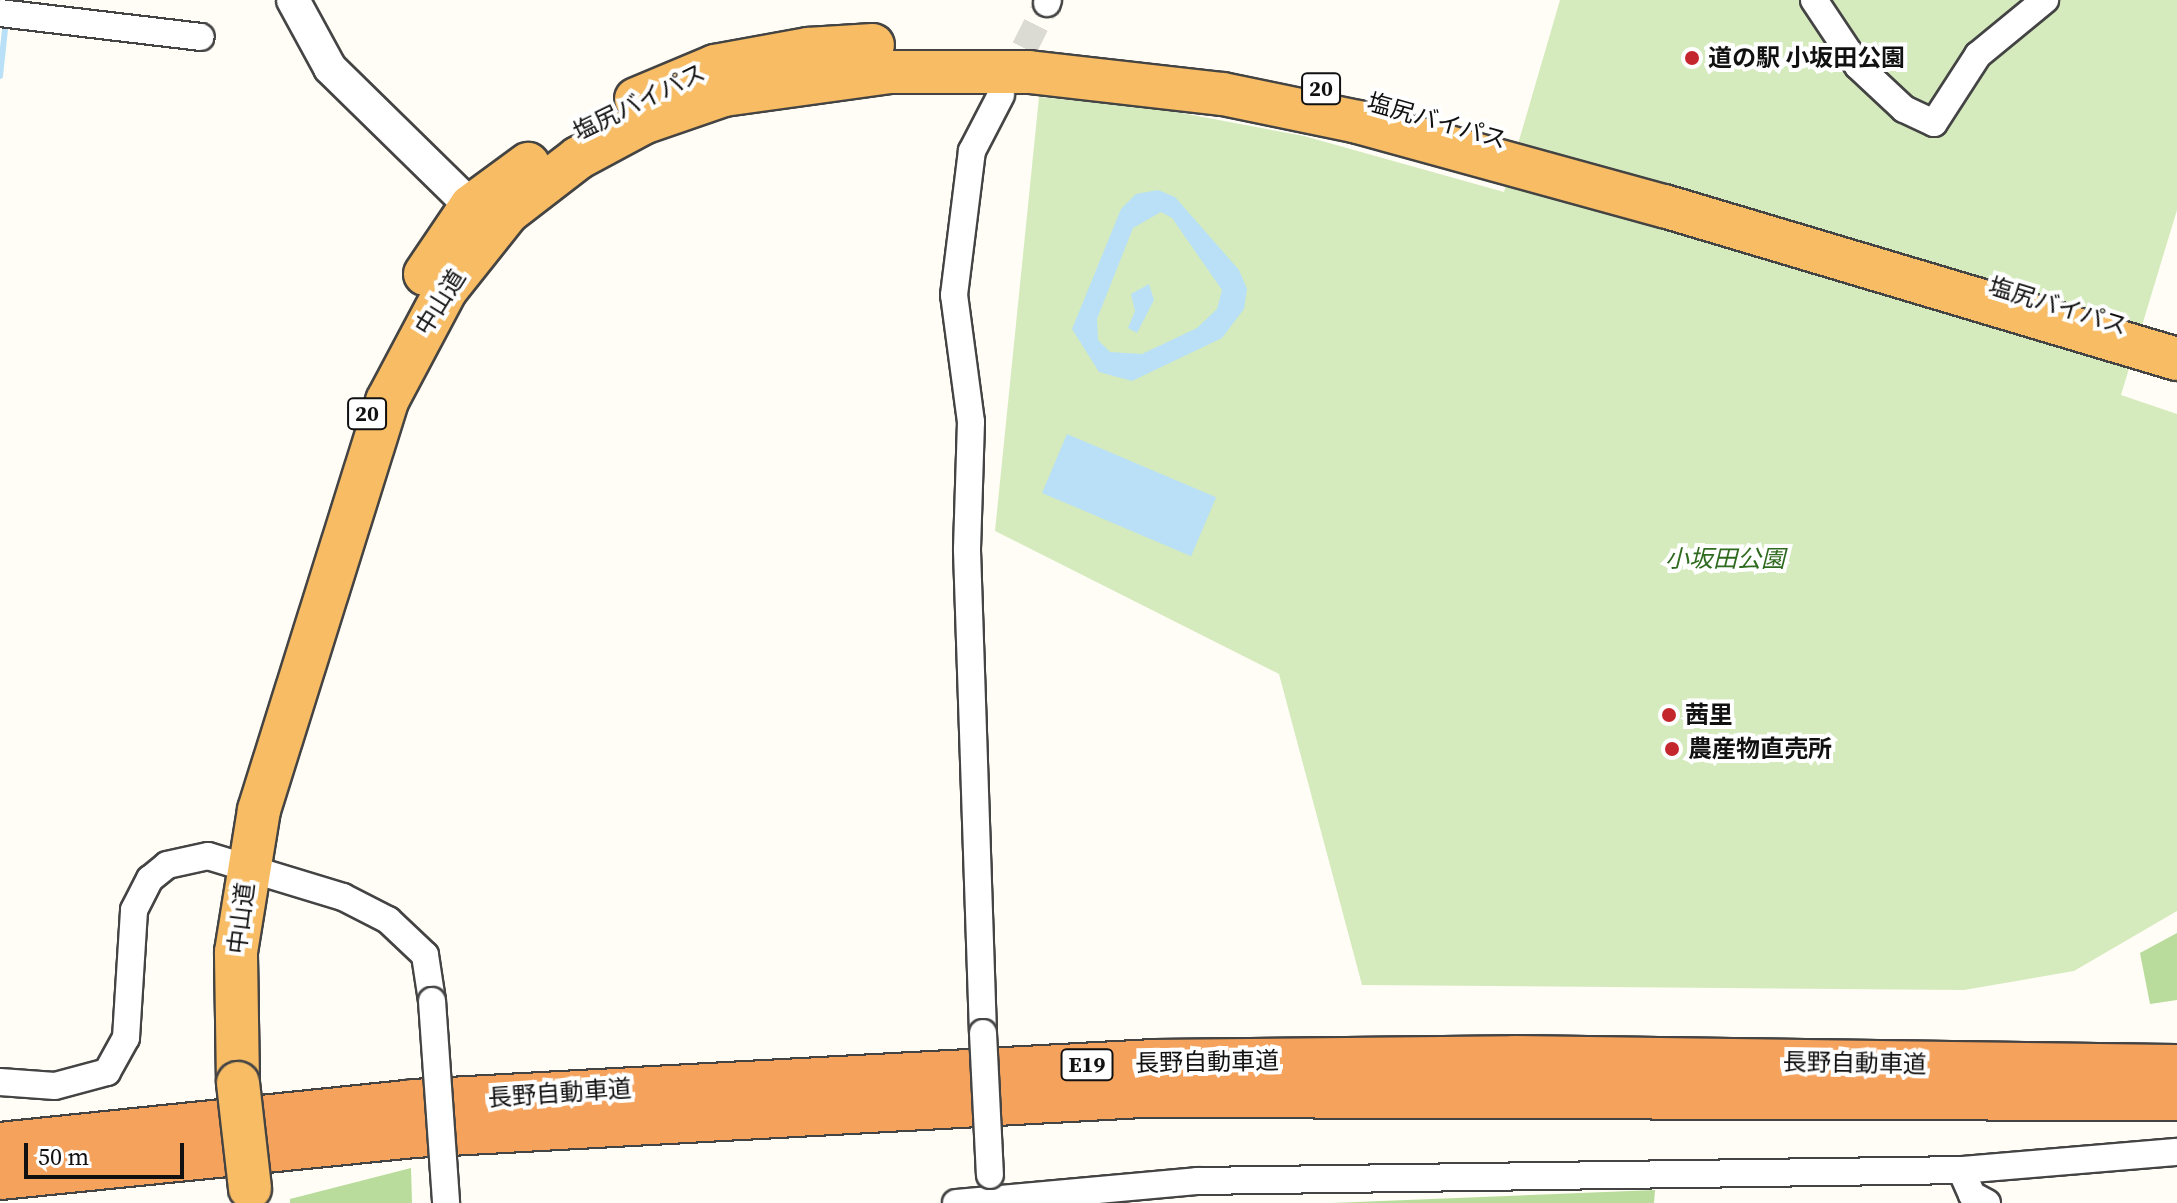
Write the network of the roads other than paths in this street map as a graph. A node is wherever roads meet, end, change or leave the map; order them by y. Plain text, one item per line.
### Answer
1 (293, 0) edge
2 (1814, 0) edge
3 (2045, 0) edge
4 (10, 14) edge
5 (201, 37) dead end
6 (1001, 95) tunnel mouth
7 (483, 217) junction
8 (2177, 349) edge
9 (2177, 359) edge
10 (248, 866) junction
11 (2177, 1067) edge
12 (0, 1082) edge
13 (2177, 1098) edge
14 (0, 1145) edge
15 (2177, 1152) edge
16 (1961, 1170) junction
17 (0, 1177) edge
18 (988, 1187) junction
19 (251, 1195) edge
20 (446, 1203) edge
21 (956, 1203) edge
22 (1987, 1203) edge

1 - 7 street
2 - 3 street
4 - 5 street
6 - 18 street, bridge
7 - 8 highway, 塩尻バイパス / 20
7 - 9 highway, 塩尻バイパス / 20
7 - 10 highway, 中山道 / 20
10 - 12 street
10 - 19 highway, 中山道 / 20, bridge
10 - 20 street, bridge
11 - 14 highway, 長野自動車道 / E19
13 - 17 highway, 長野自動車道 / E19
15 - 16 street
16 - 18 street
16 - 22 street
18 - 21 street

